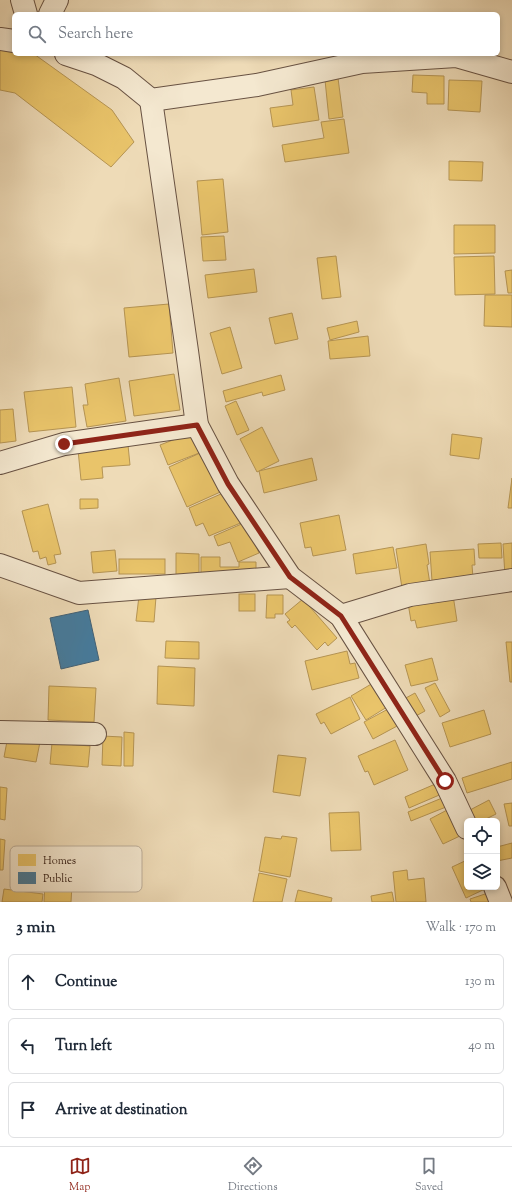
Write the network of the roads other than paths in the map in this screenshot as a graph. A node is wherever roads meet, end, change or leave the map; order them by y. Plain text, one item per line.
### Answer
1 (22, 0) edge
2 (57, 0) edge
3 (25, 12) edge
4 (51, 12) edge
5 (0, 39) edge
6 (12, 41) edge
7 (72, 56) edge
8 (512, 72) edge
9 (151, 100) junction
10 (197, 425) junction
11 (0, 463) edge
12 (0, 565) edge
13 (290, 577) junction
14 (512, 580) edge
15 (341, 616) junction
16 (0, 732) edge
17 (95, 734) dead end
18 (464, 822) edge
19 (496, 890) edge
20 (501, 902) edge

1 - 3 street
2 - 4 street
5 - 6 street
7 - 9 street
8 - 9 street
9 - 10 street
10 - 11 street
10 - 13 street
12 - 13 street
13 - 15 street
14 - 15 street
15 - 18 street
16 - 17 street
19 - 20 street

